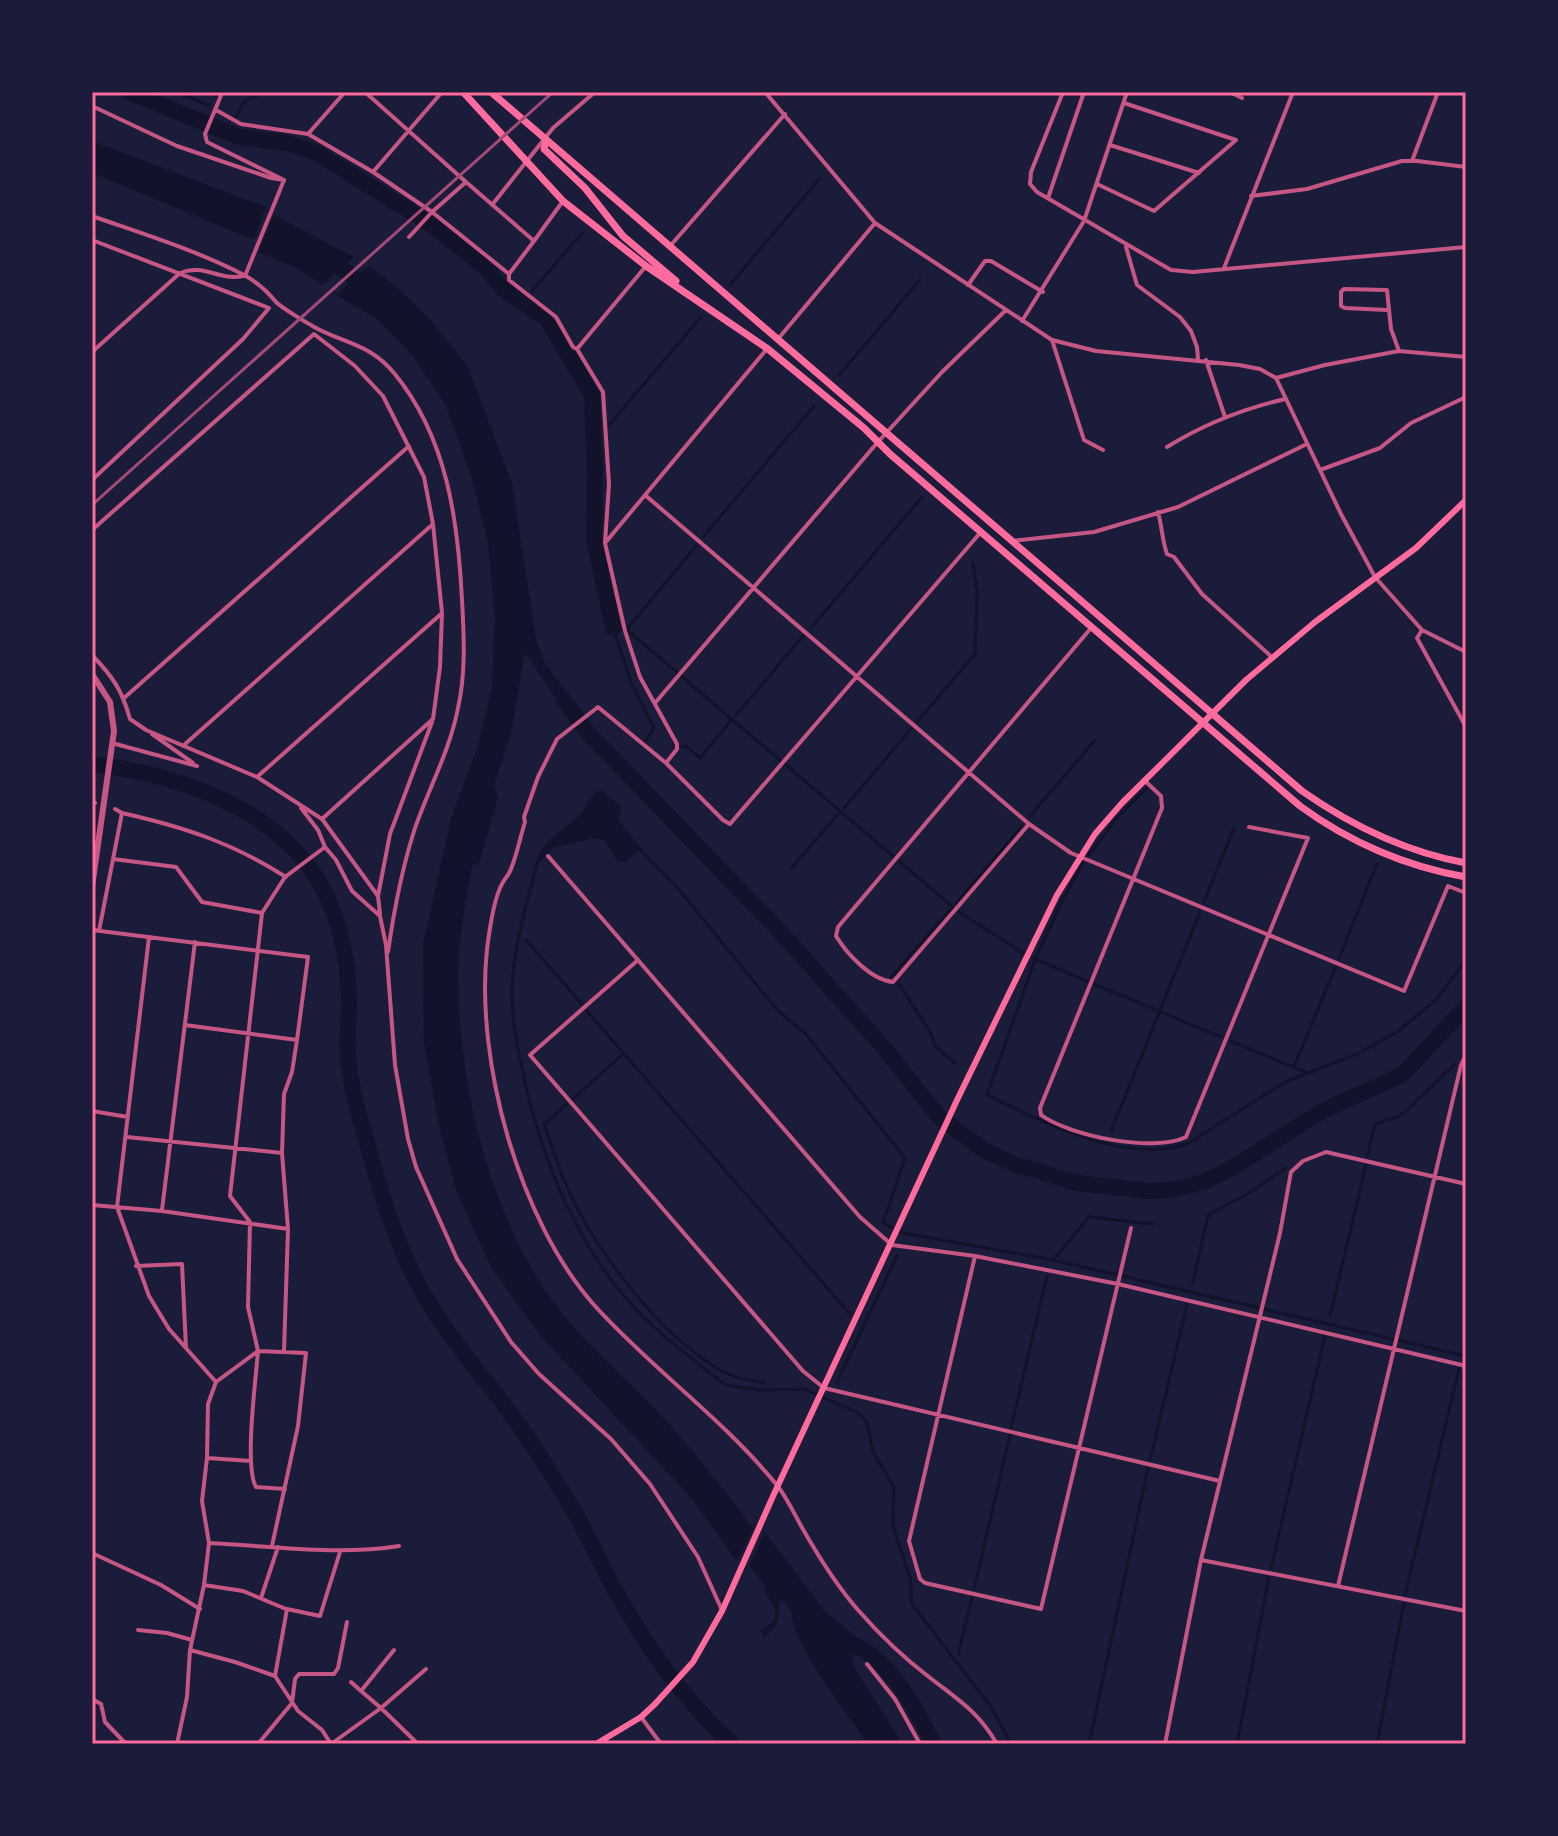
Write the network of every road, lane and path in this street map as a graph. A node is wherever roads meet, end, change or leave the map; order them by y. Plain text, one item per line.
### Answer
1 (211, 92) edge
2 (231, 92) edge
3 (345, 92) edge
4 (365, 92) edge
5 (442, 92) edge
6 (463, 92) edge
7 (491, 92) edge
8 (595, 92) edge
9 (765, 92) edge
10 (1063, 92) edge
11 (1084, 92) edge
12 (1127, 92) edge
13 (1230, 92) edge
14 (1293, 92) edge
15 (1438, 92) edge
16 (222, 93) edge
17 (1242, 98) dead end
18 (1124, 103) junction
19 (92, 106) edge
20 (215, 112) junction
21 (785, 114) junction
22 (409, 130) junction
23 (308, 134) junction
24 (546, 140) junction
25 (1110, 145) junction
26 (1412, 161) junction
27 (527, 163) junction
28 (1466, 167) edge
29 (373, 172) junction
30 (1199, 173) junction
31 (284, 180) junction
32 (466, 182) junction
33 (1097, 184) junction
34 (1251, 196) junction
35 (1048, 198) junction
36 (563, 201) junction
37 (492, 205) junction
38 (432, 212) junction
39 (92, 216) edge
40 (1084, 221) junction
41 (875, 223) junction
42 (409, 237) dead end
43 (92, 240) edge
44 (534, 241) junction
45 (669, 247) junction
46 (1126, 247) junction
47 (1466, 247) edge
48 (646, 266) junction
49 (1224, 268) junction
50 (180, 273) junction
51 (509, 274) junction
52 (245, 276) junction
53 (968, 285) junction
54 (682, 289) junction
55 (1043, 292) junction
56 (278, 304) junction
57 (269, 308) junction
58 (1006, 310) junction
59 (1387, 310) junction
60 (1022, 321) junction
61 (316, 331) junction
62 (778, 339) junction
63 (1052, 340) junction
64 (577, 349) junction
65 (768, 349) junction
66 (1399, 351) junction
67 (92, 352) edge
68 (1466, 357) edge
69 (1198, 359) junction
70 (1206, 360) junction
71 (1276, 378) junction
72 (1466, 397) edge
73 (1285, 399) junction
74 (1225, 417) junction
75 (887, 433) junction
76 (877, 443) junction
77 (1307, 444) junction
78 (409, 446) junction
79 (1167, 447) dead end
80 (1103, 450) dead end
81 (1320, 470) junction
82 (92, 480) edge
83 (645, 495) junction
84 (1466, 500) edge
85 (1158, 512) junction
86 (433, 524) junction
87 (92, 530) edge
88 (981, 532) junction
89 (1010, 541) junction
90 (605, 543) junction
91 (1375, 577) junction
92 (754, 588) junction
93 (442, 613) junction
94 (1091, 628) junction
95 (1422, 630) junction
96 (1466, 652) edge
97 (92, 655) edge
98 (1273, 659) junction
99 (92, 674) edge
100 (857, 676) junction
101 (124, 698) junction
102 (655, 703) junction
103 (1214, 715) junction
104 (433, 719) junction
105 (1202, 723) junction
106 (1466, 727) edge
107 (146, 730) junction
108 (112, 745) junction
109 (184, 745) junction
110 (666, 763) junction
111 (970, 773) junction
112 (257, 777) junction
113 (1144, 780) junction
114 (298, 803) junction
115 (115, 809) dead end
116 (122, 813) junction
117 (322, 819) junction
118 (1029, 824) junction
119 (1249, 827) dead end
120 (324, 847) junction
121 (548, 856) dead end
122 (1079, 857) junction
123 (113, 859) junction
124 (1466, 863) edge
125 (286, 877) junction
126 (1466, 877) edge
127 (1134, 880) junction
128 (92, 887) edge
129 (1466, 893) edge
130 (378, 896) junction
131 (262, 913) junction
132 (380, 916) junction
133 (92, 930) edge
134 (99, 931) junction
135 (1270, 935) junction
136 (149, 937) junction
137 (195, 942) junction
138 (257, 949) junction
139 (387, 958) junction
140 (638, 960) junction
141 (185, 1025) junction
142 (247, 1034) junction
143 (297, 1040) junction
144 (1466, 1055) edge
145 (92, 1111) edge
146 (128, 1117) junction
147 (127, 1137) junction
148 (171, 1142) junction
149 (235, 1149) junction
150 (282, 1153) junction
151 (1433, 1177) junction
152 (1466, 1184) edge
153 (92, 1205) edge
154 (117, 1207) junction
155 (162, 1211) junction
156 (250, 1222) junction
157 (1131, 1228) dead end
158 (288, 1229) junction
159 (893, 1242) junction
160 (975, 1256) junction
161 (136, 1266) junction
162 (1118, 1282) junction
163 (1260, 1316) junction
164 (1394, 1347) junction
165 (314, 1348) dead end
166 (186, 1350) junction
167 (258, 1351) junction
168 (284, 1351) junction
169 (306, 1353) junction
170 (1466, 1366) edge
171 (216, 1382) junction
172 (823, 1389) junction
173 (938, 1414) junction
174 (1079, 1448) junction
175 (207, 1458) junction
176 (251, 1461) junction
177 (1220, 1481) junction
178 (778, 1486) junction
179 (286, 1489) junction
180 (209, 1543) junction
181 (399, 1546) dead end
182 (275, 1547) junction
183 (340, 1552) junction
184 (92, 1553) edge
185 (1201, 1560) junction
186 (204, 1585) junction
187 (1338, 1586) junction
188 (260, 1599) junction
189 (200, 1609) junction
190 (287, 1609) junction
191 (722, 1611) junction
192 (1466, 1611) edge
193 (347, 1622) dead end
194 (138, 1630) dead end
195 (192, 1640) junction
196 (190, 1650) junction
197 (394, 1650) dead end
198 (867, 1664) dead end
199 (426, 1669) dead end
200 (275, 1676) junction
201 (351, 1682) dead end
202 (361, 1691) junction
203 (92, 1699) edge
204 (292, 1703) junction
205 (381, 1708) junction
206 (641, 1717) junction
207 (126, 1744) edge
208 (177, 1744) edge
209 (258, 1744) edge
210 (331, 1744) edge
211 (418, 1744) edge
212 (596, 1744) edge
213 (661, 1744) edge
214 (920, 1744) edge
215 (997, 1744) edge
216 (1165, 1744) edge

1 - 16 street
2 - 16 street
3 - 23 street
4 - 22 street
5 - 22 street
6 - 27 main road
7 - 24 main road
8 - 24 street
9 - 21 street
10 - 35 street
11 - 35 street
12 - 18 street
13 - 17 street
14 - 34 street
15 - 26 street
16 - 20 street
18 - 25 street
18 - 30 street
19 - 31 street
20 - 23 street
20 - 31 street
21 - 41 street
21 - 45 street
22 - 29 street
22 - 32 street
23 - 29 street
24 - 27 street
24 - 45 main road
24 - 54 main road
25 - 30 street
25 - 33 street
26 - 28 street
26 - 34 street
27 - 36 main road
27 - 37 street
29 - 38 street
30 - 33 street
31 - 52 street
32 - 37 street
32 - 38 street
33 - 40 street
34 - 49 street
35 - 40 street
36 - 44 street
36 - 48 main road
37 - 44 street
38 - 42 street
38 - 51 street
39 - 52 street
40 - 46 street
40 - 55 street
41 - 53 street
41 - 62 street
43 - 50 street
44 - 51 street
45 - 62 main road
46 - 49 street
46 - 69 street
47 - 49 street
48 - 54 main road
48 - 64 street
50 - 52 street
50 - 57 street
50 - 67 street
51 - 64 street
52 - 56 street
53 - 55 street
53 - 58 street
54 - 65 main road
55 - 60 street
56 - 57 street
56 - 61 street
57 - 82 street
58 - 60 street
58 - 75 street
59 - 59 street
59 - 66 street
60 - 63 street
61 - 78 street
61 - 87 street
61 - 139 street
62 - 75 main road
63 - 69 street
63 - 80 street
64 - 90 street
65 - 76 main road
65 - 83 street
66 - 68 street
66 - 71 street
69 - 70 street
70 - 71 street
70 - 74 street
71 - 73 street
72 - 81 street
73 - 74 street
73 - 77 street
74 - 79 street
75 - 76 street
75 - 89 main road
76 - 88 main road
76 - 92 street
77 - 81 street
77 - 85 street
78 - 86 street
78 - 101 street
81 - 91 street
83 - 90 street
83 - 92 street
84 - 91 main road
85 - 89 street
85 - 98 street
86 - 93 street
86 - 109 street
88 - 94 main road
88 - 100 street
89 - 103 main road
90 - 102 street
91 - 95 street
91 - 98 main road
92 - 100 street
92 - 102 street
93 - 104 street
93 - 112 street
94 - 105 main road
94 - 111 street
95 - 96 street
95 - 106 street
97 - 101 street
98 - 103 main road
99 - 108 street
100 - 110 street
100 - 111 street
101 - 107 street
102 - 110 street
103 - 105 main road
103 - 124 main road
104 - 117 street
104 - 130 street
105 - 113 main road
105 - 126 main road
107 - 108 street
107 - 109 street
108 - 128 street
109 - 112 street
110 - 178 street
111 - 118 street
111 - 118 street
112 - 114 street
113 - 122 main road
113 - 127 street
114 - 117 street
114 - 120 street
115 - 116 street
116 - 123 street
116 - 125 street
117 - 130 street
118 - 122 street
119 - 135 street
120 - 125 street
120 - 132 street
121 - 140 street
122 - 127 street
122 - 159 main road
123 - 131 street
123 - 134 street
125 - 131 street
127 - 135 street
127 - 135 street
129 - 135 street
130 - 132 street
131 - 138 street
132 - 139 street
133 - 134 street
134 - 136 street
136 - 137 street
136 - 146 street
137 - 138 street
137 - 141 street
138 - 142 street
138 - 143 street
139 - 191 street
140 - 159 street
140 - 172 street
141 - 142 street
141 - 148 street
142 - 143 street
142 - 149 street
143 - 150 street
144 - 151 street
145 - 146 street
146 - 147 street
147 - 148 street
147 - 154 street
148 - 149 street
148 - 155 street
149 - 150 street
149 - 156 street
150 - 158 street
151 - 152 street
151 - 163 street
151 - 164 street
153 - 154 street
154 - 155 street
154 - 161 street
155 - 156 street
156 - 158 street
156 - 167 street
157 - 162 street
158 - 168 street
159 - 160 street
159 - 172 main road
160 - 162 street
160 - 173 street
161 - 166 street
161 - 166 street
162 - 163 street
162 - 174 street
163 - 164 street
163 - 177 street
164 - 170 street
164 - 187 street
165 - 169 street
166 - 171 street
167 - 168 street
167 - 171 street
167 - 176 street
168 - 169 street
169 - 179 street
171 - 175 street
172 - 173 street
172 - 178 main road
173 - 174 street
173 - 174 street
174 - 177 street
175 - 176 street
175 - 180 street
176 - 179 street
177 - 185 street
178 - 191 main road
178 - 215 street
179 - 182 street
180 - 182 street
180 - 186 street
181 - 183 street
182 - 183 street
182 - 188 street
183 - 190 street
184 - 189 street
185 - 187 street
185 - 216 street
186 - 188 street
186 - 189 street
187 - 192 street
188 - 190 street
189 - 195 street
190 - 200 street
191 - 206 main road
193 - 204 street
194 - 195 street
195 - 196 street
196 - 200 street
196 - 208 street
197 - 202 street
198 - 214 street
199 - 205 street
200 - 204 street
201 - 202 street
202 - 205 street
203 - 207 street
204 - 209 street
204 - 210 street
205 - 210 street
205 - 211 street
206 - 212 main road
206 - 213 street

